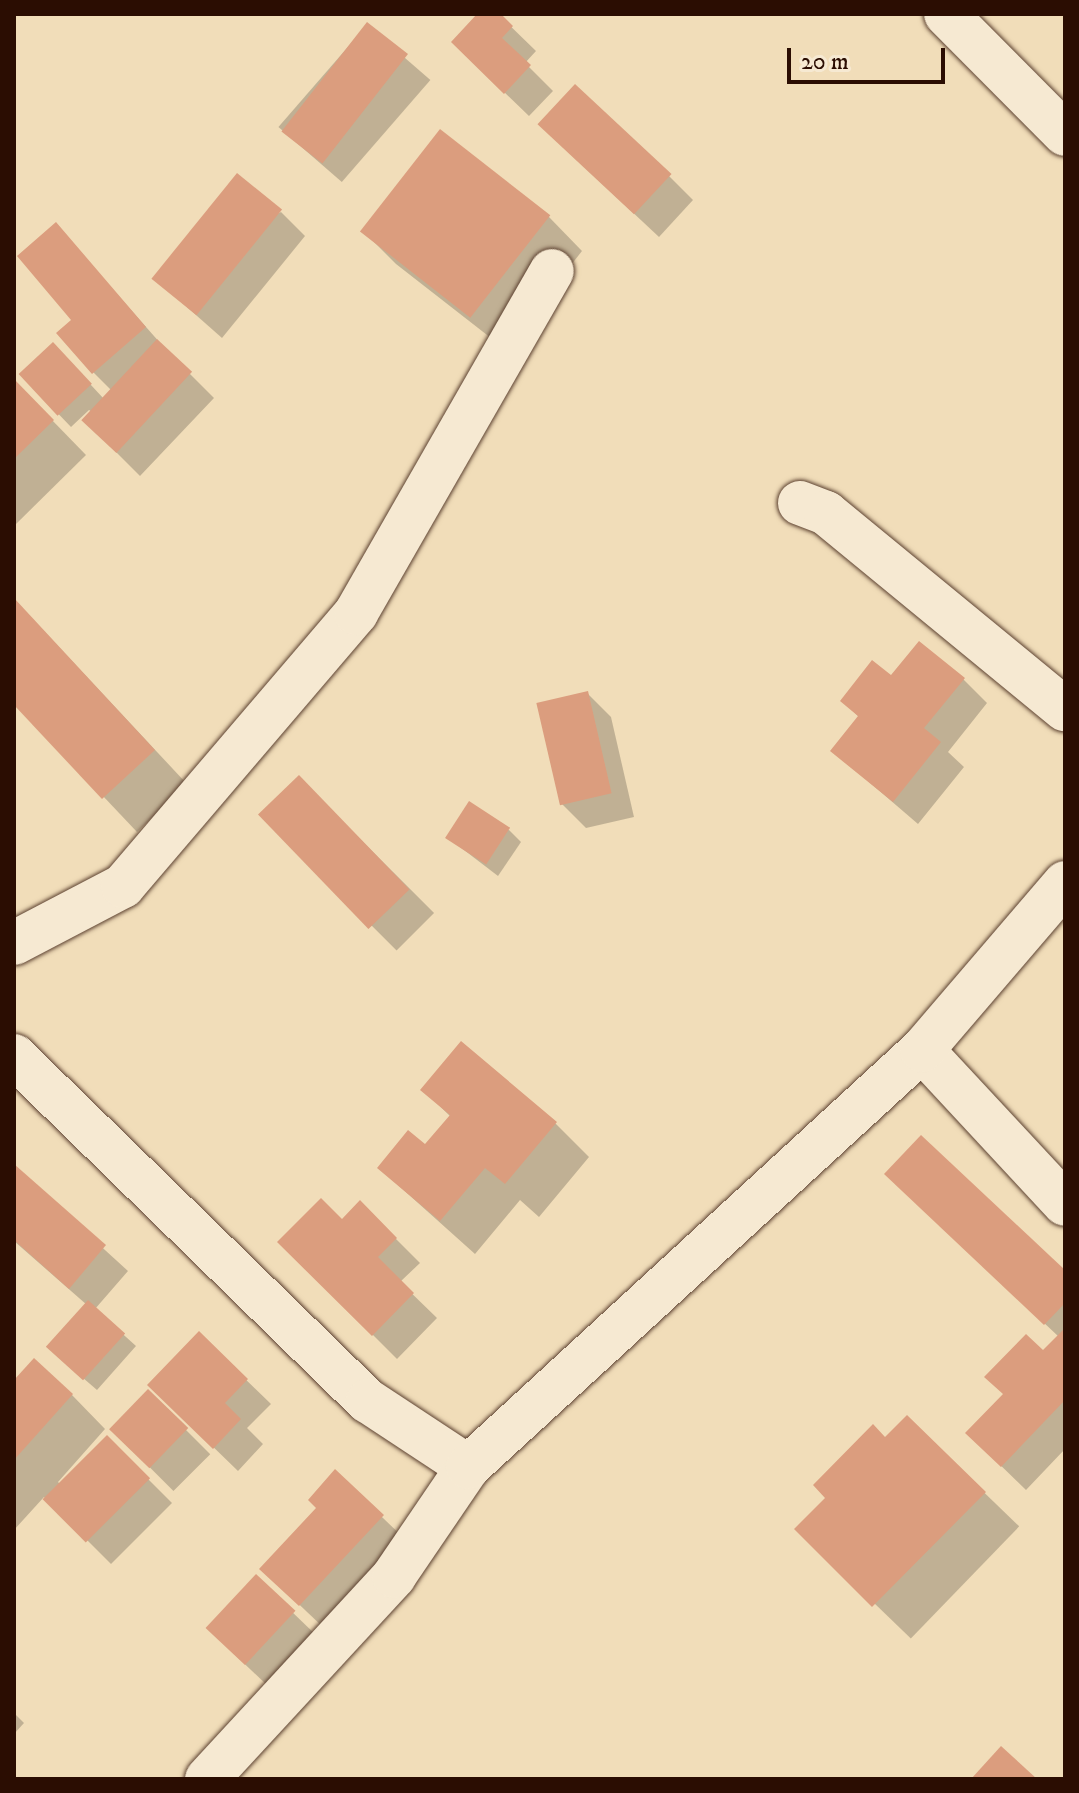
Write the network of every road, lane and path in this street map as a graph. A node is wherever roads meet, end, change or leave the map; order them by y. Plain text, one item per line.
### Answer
1 (946, 14) edge
2 (1065, 134) edge
3 (552, 271) dead end
4 (800, 503) dead end
5 (1065, 709) edge
6 (1065, 883) edge
7 (14, 943) edge
8 (922, 1050) junction
9 (14, 1056) edge
10 (1065, 1204) edge
11 (468, 1467) junction
12 (207, 1779) edge

1 - 2 street
3 - 7 street
4 - 5 street
6 - 8 street
8 - 10 street
8 - 11 street
9 - 11 street
11 - 12 street

